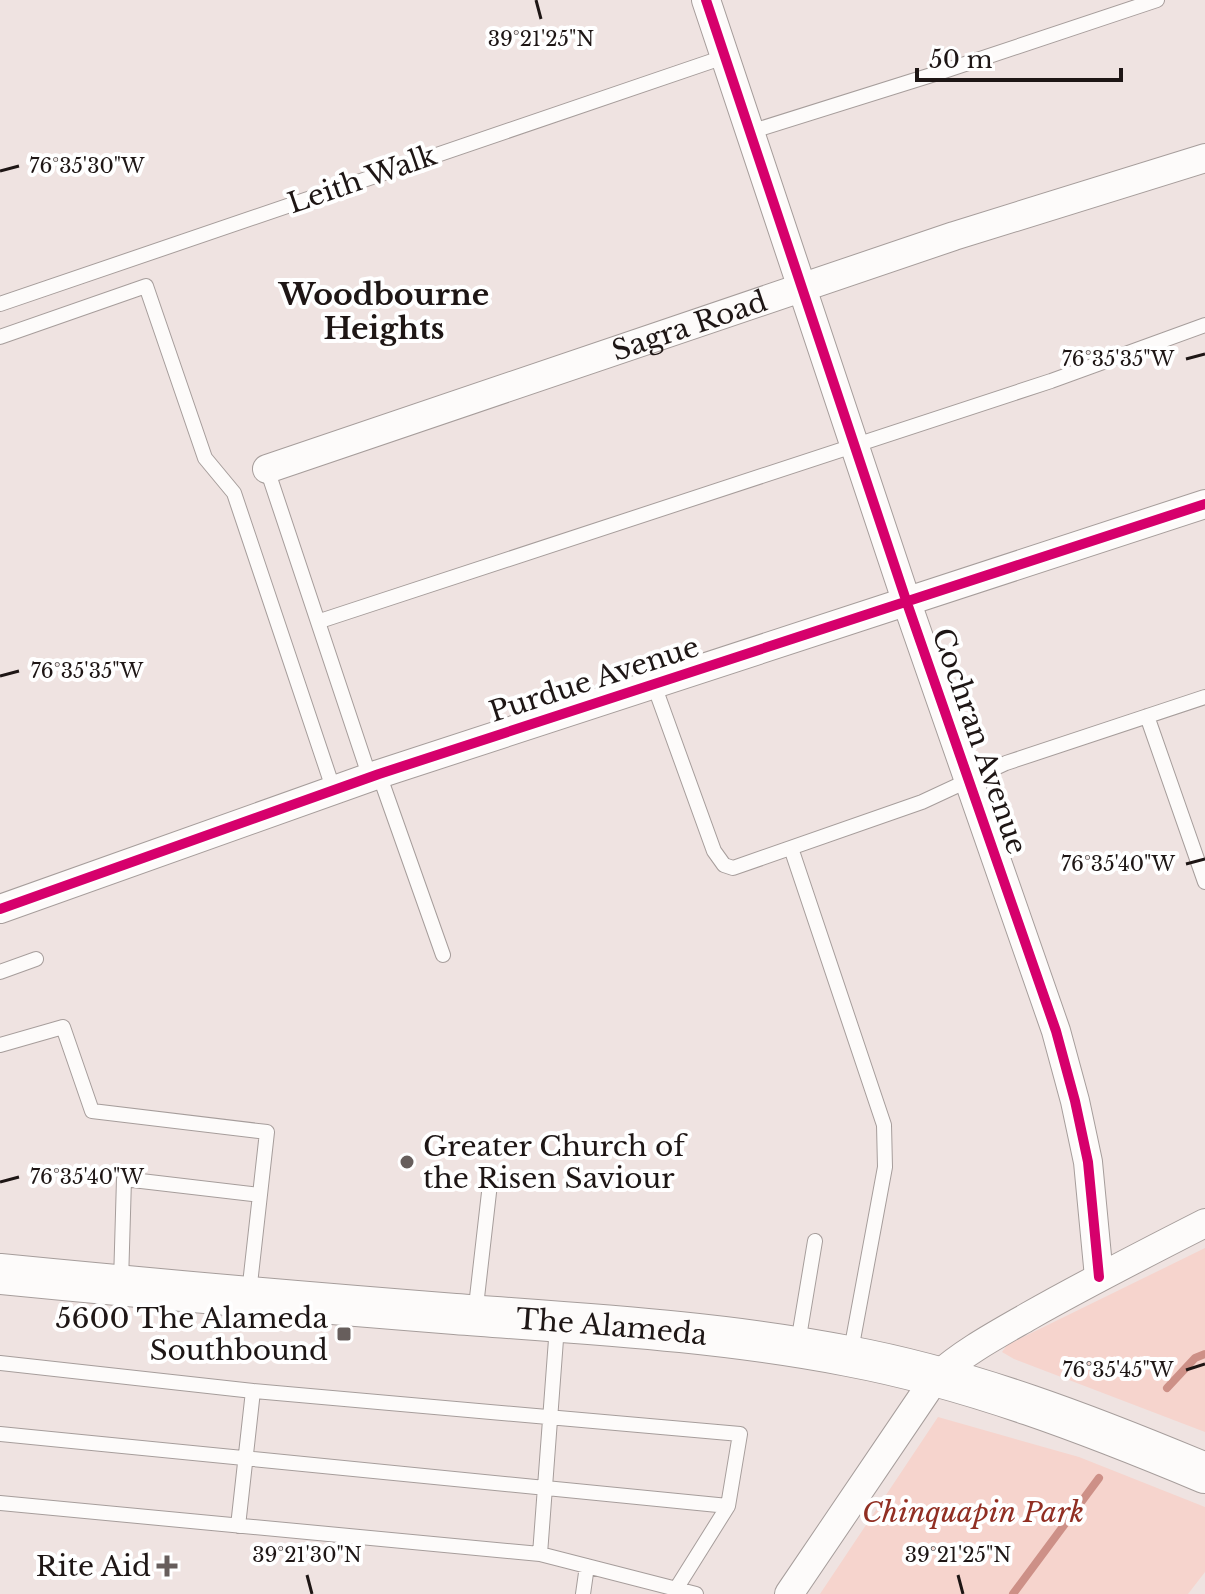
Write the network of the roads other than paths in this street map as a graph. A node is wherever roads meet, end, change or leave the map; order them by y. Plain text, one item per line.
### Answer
1 (706, 0) edge
2 (1157, 0) edge
3 (724, 57) junction
4 (750, 132) junction
5 (1205, 158) edge
6 (802, 287) junction
7 (0, 304) edge
8 (1205, 325) edge
9 (0, 337) edge
10 (855, 446) junction
11 (267, 469) joint
12 (1205, 504) edge
13 (907, 603) junction
14 (320, 621) junction
15 (654, 685) junction
16 (1205, 697) edge
17 (1147, 716) junction
18 (375, 776) junction
19 (969, 780) junction
20 (334, 791) junction
21 (791, 848) junction
22 (1205, 882) edge
23 (0, 909) edge
24 (443, 955) dead end
25 (36, 959) dead end
26 (0, 972) edge
27 (0, 1045) edge
28 (491, 1175) dead end
29 (260, 1195) junction
30 (1205, 1223) edge
31 (815, 1241) dead end
32 (0, 1274) edge
33 (1099, 1277) junction
34 (121, 1286) junction
35 (248, 1298) junction
36 (475, 1315) junction
37 (558, 1322) junction
38 (797, 1347) junction
39 (850, 1356) junction
40 (0, 1363) edge
41 (936, 1377) junction
42 (253, 1391) junction
43 (550, 1417) junction
44 (0, 1434) edge
45 (245, 1458) junction
46 (1205, 1473) edge
47 (545, 1488) junction
48 (0, 1503) edge
49 (728, 1506) junction
50 (238, 1526) junction
51 (540, 1554) junction
52 (587, 1566) junction
53 (676, 1589) junction
54 (583, 1594) edge
55 (696, 1594) edge
56 (789, 1594) edge

1 - 3 street, Cochran Avenue
2 - 4 lane
3 - 4 street, Cochran Avenue
3 - 7 lane, Leith Walk
4 - 6 street, Cochran Avenue
5 - 6 street, Sagra Road
6 - 10 street, Cochran Avenue
6 - 11 street, Sagra Road
8 - 10 lane
9 - 20 lane
10 - 13 street, Cochran Avenue
10 - 14 lane
11 - 14 lane
12 - 13 street, Purdue Avenue
13 - 15 street, Purdue Avenue
13 - 19 street, Cochran Avenue
14 - 18 lane
15 - 18 street, Purdue Avenue
15 - 21 lane
16 - 17 lane
17 - 19 lane
17 - 22 lane
18 - 20 street, Purdue Avenue
18 - 24 lane
19 - 21 lane
19 - 33 street, Cochran Avenue
20 - 23 street, Purdue Avenue
21 - 39 lane
25 - 26 lane
27 - 29 lane
28 - 36 lane
29 - 34 lane
29 - 35 lane
30 - 33 street
31 - 38 lane
32 - 34 main road, The Alameda
33 - 41 street
34 - 35 main road, The Alameda
35 - 36 main road, The Alameda
36 - 37 main road, The Alameda
37 - 38 main road, The Alameda
37 - 43 lane
38 - 39 main road, The Alameda
39 - 41 main road, The Alameda
40 - 42 lane
41 - 46 main road, The Alameda
41 - 56 street
42 - 43 lane
42 - 45 lane
43 - 47 lane
43 - 49 lane
44 - 45 lane
45 - 47 lane
45 - 50 lane
47 - 49 lane
47 - 51 lane
48 - 50 lane
49 - 53 lane
50 - 51 lane
51 - 52 lane
52 - 53 lane
52 - 54 lane
53 - 55 lane

